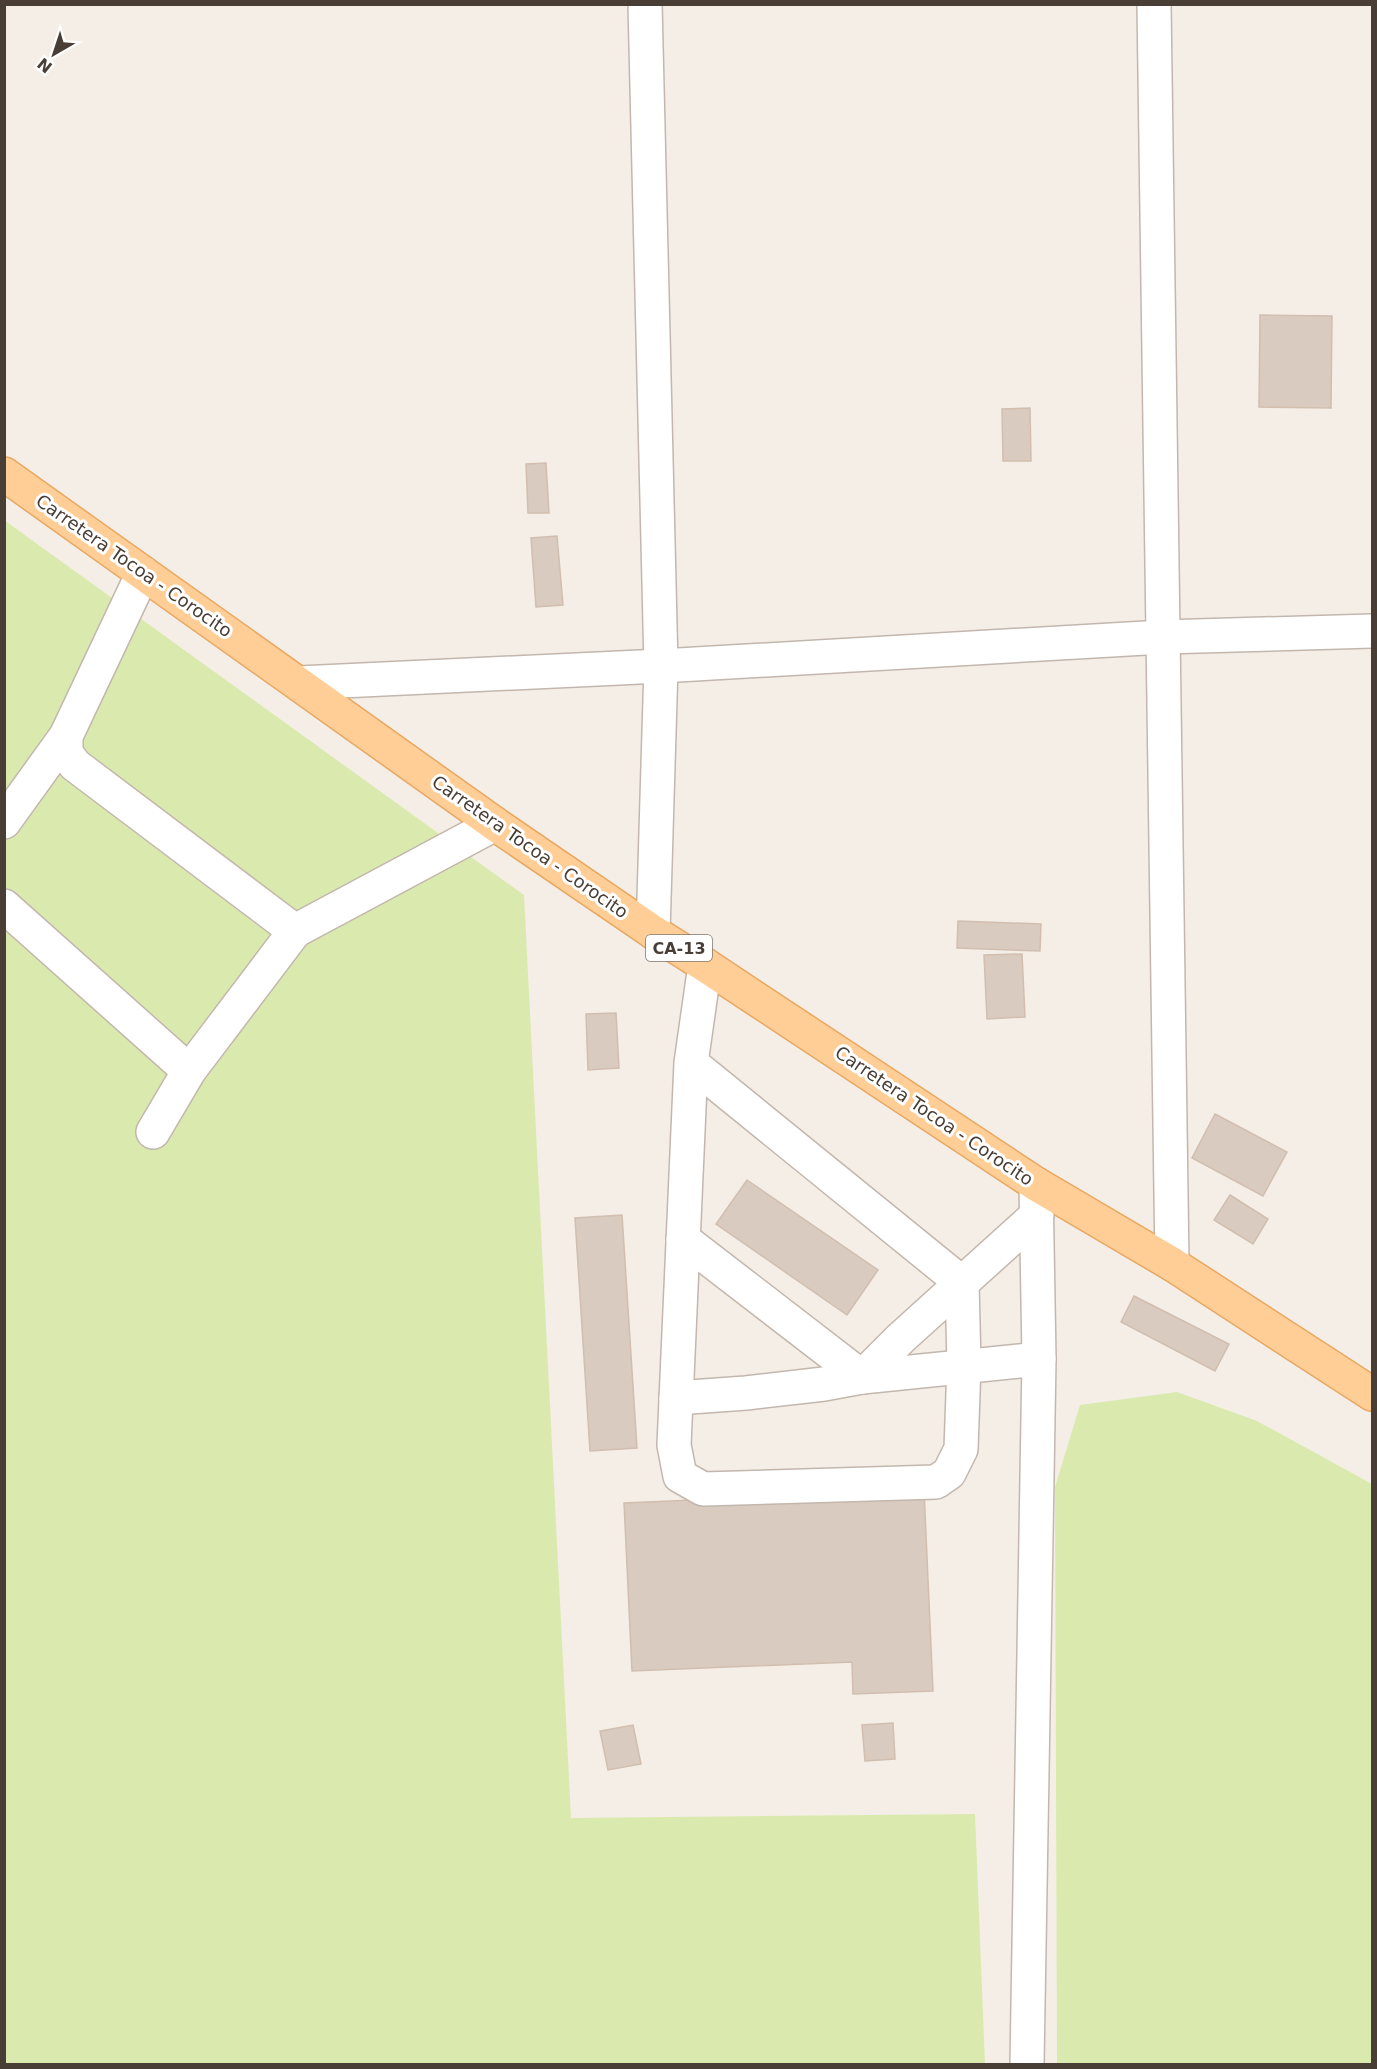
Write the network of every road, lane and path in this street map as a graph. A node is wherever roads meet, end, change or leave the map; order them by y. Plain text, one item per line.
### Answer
1 (645, 4) edge
2 (1154, 4) edge
3 (4, 474) edge
4 (143, 573) junction
5 (1372, 631) edge
6 (1163, 638) junction
7 (661, 666) junction
8 (299, 683) junction
9 (66, 736) junction
10 (4, 822) edge
11 (495, 824) junction
12 (4, 906) edge
13 (295, 931) junction
14 (653, 933) junction
15 (705, 965) junction
16 (691, 1063) junction
17 (189, 1071) junction
18 (153, 1132) dead end
19 (1036, 1200) junction
20 (683, 1239) junction
21 (1172, 1264) junction
22 (962, 1283) junction
23 (1039, 1359) junction
24 (964, 1365) junction
25 (862, 1377) junction
26 (1372, 1394) edge
27 (676, 1398) junction
28 (1027, 2064) edge

1 - 7 street
2 - 6 street
3 - 4 main road, Carretera Tocoa - Corocito / CA-13
4 - 8 main road, Carretera Tocoa - Corocito / CA-13
4 - 9 street
5 - 6 street
6 - 7 street
6 - 21 street
7 - 8 street
7 - 14 street
8 - 11 main road, Carretera Tocoa - Corocito / CA-13
9 - 10 street
9 - 13 street
11 - 13 street
11 - 14 main road, Carretera Tocoa - Corocito / CA-13
12 - 17 street
13 - 17 street
14 - 15 main road, Carretera Tocoa - Corocito / CA-13
15 - 16 street
15 - 19 main road, Carretera Tocoa - Corocito / CA-13
16 - 20 street
16 - 22 street
17 - 18 street
19 - 21 main road, Carretera Tocoa - Corocito / CA-13
19 - 22 street
19 - 23 street
20 - 25 street
20 - 27 street
21 - 26 main road, Carretera Tocoa - Corocito / CA-13
22 - 24 street
22 - 25 street
23 - 24 street
23 - 28 street
24 - 25 street
24 - 27 street
25 - 27 street

